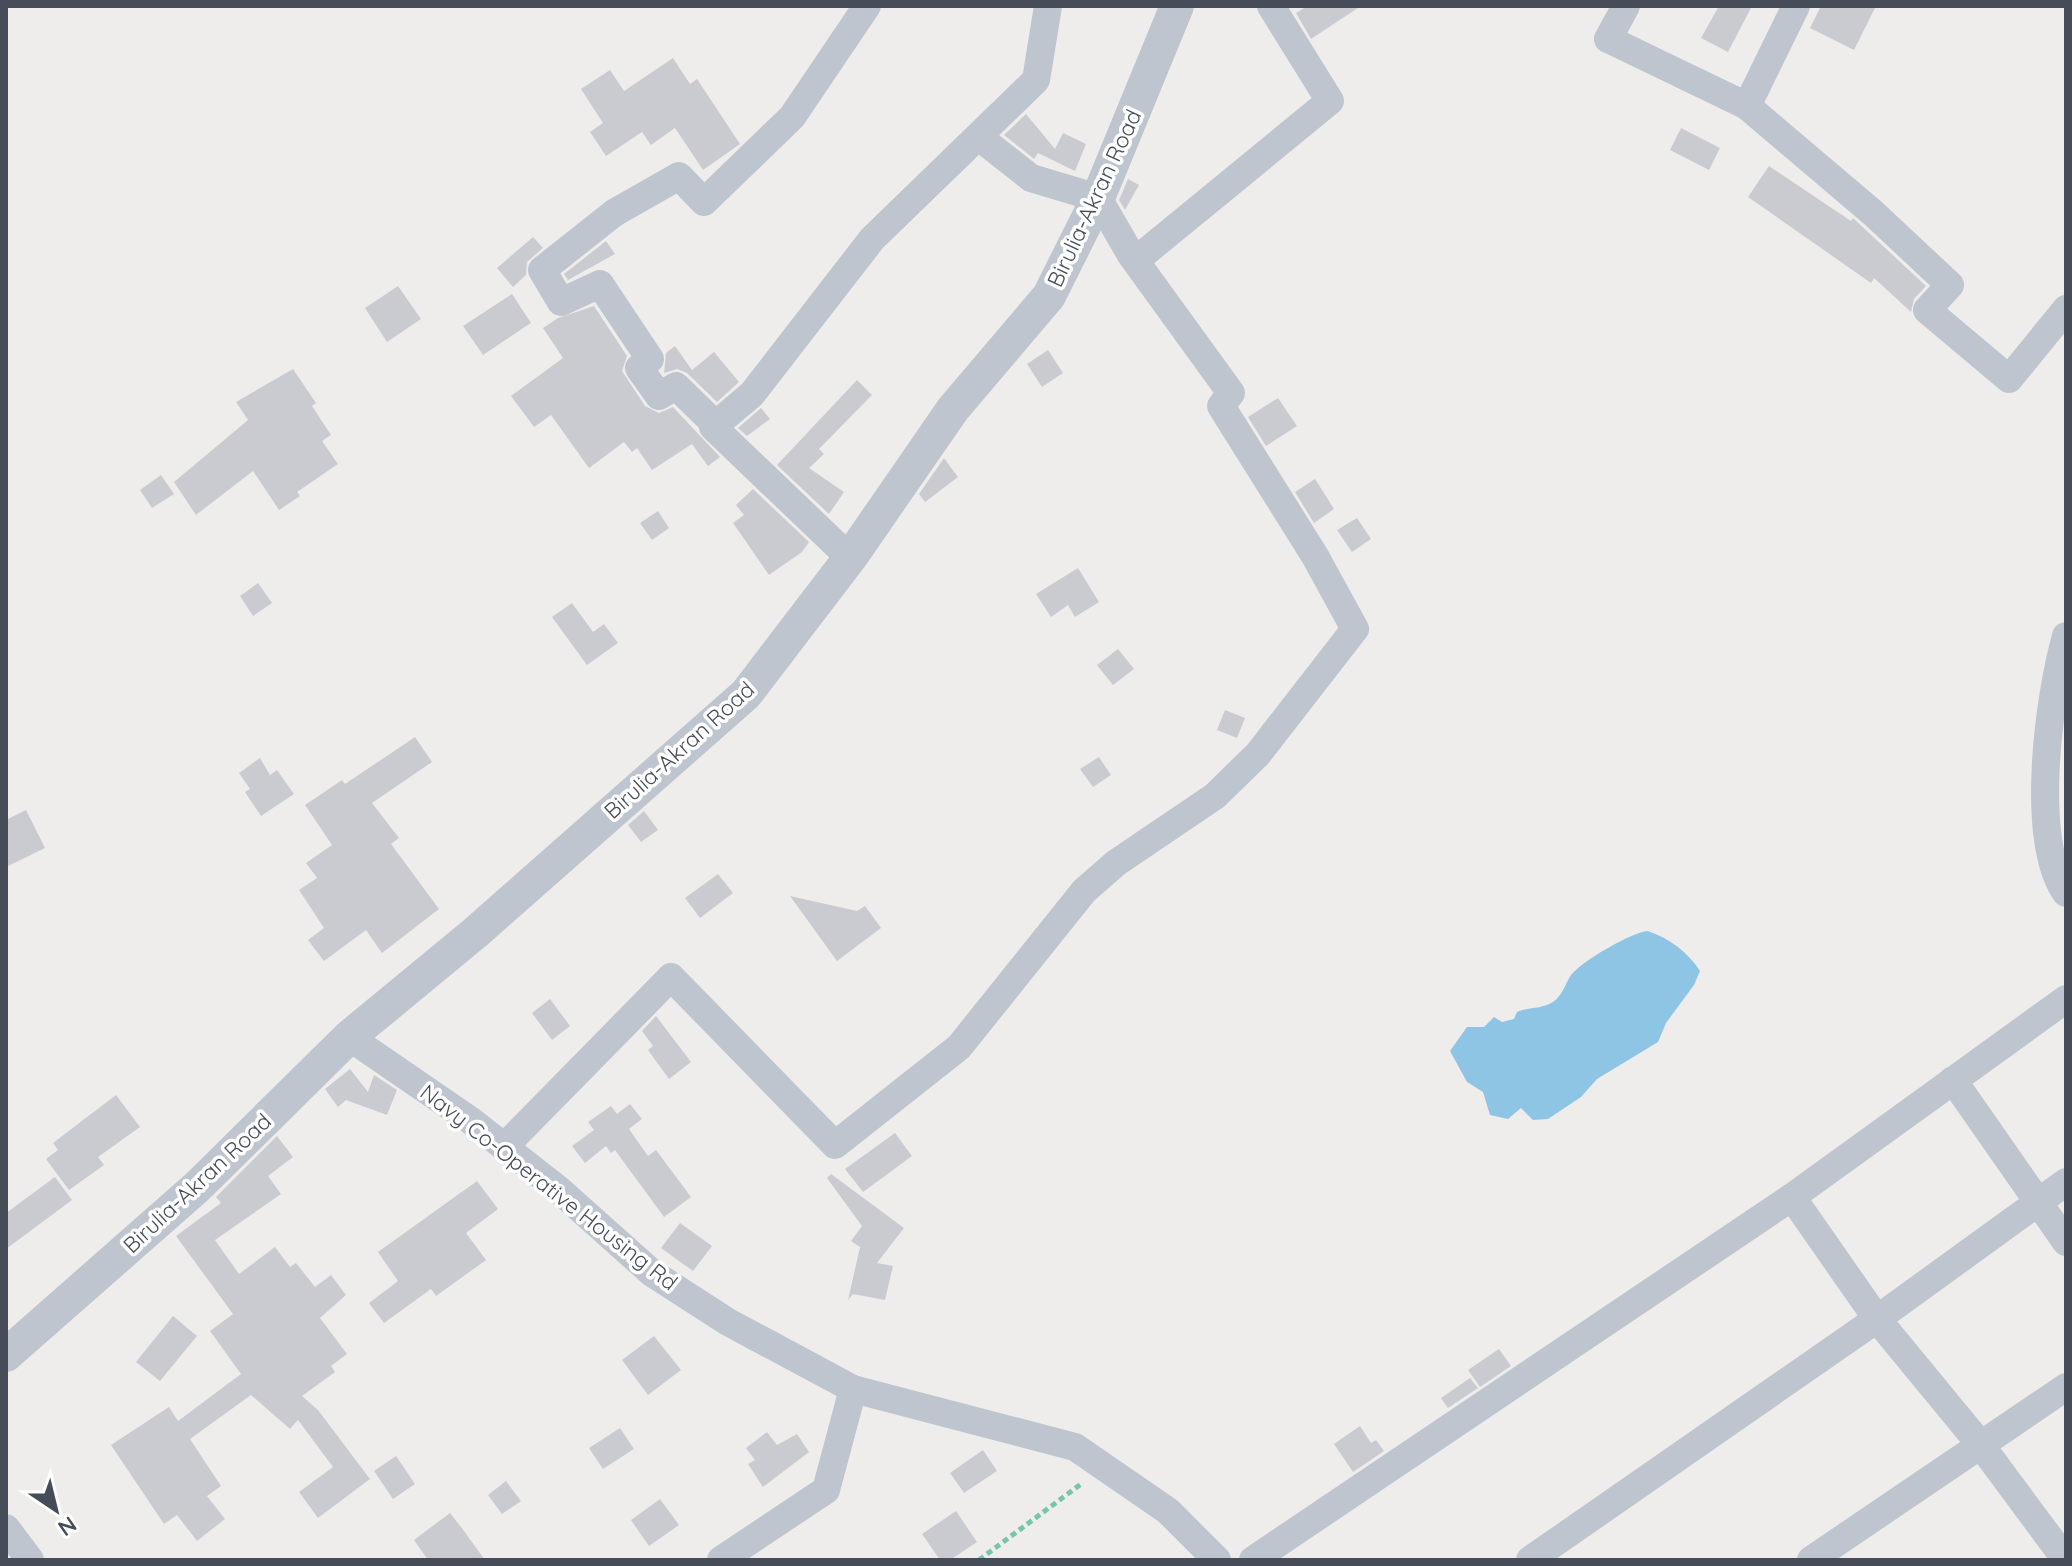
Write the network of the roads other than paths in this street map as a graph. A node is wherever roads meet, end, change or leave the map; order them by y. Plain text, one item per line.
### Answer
1 (867, 6) edge
2 (1048, 6) edge
3 (1177, 6) edge
4 (1271, 6) edge
5 (1626, 6) edge
6 (1796, 6) edge
7 (1747, 106) junction
8 (979, 137) junction
9 (1098, 198) junction
10 (1136, 260) junction
11 (2066, 309) edge
12 (716, 425) junction
13 (850, 558) junction
14 (2066, 636) edge
15 (2066, 893) edge
16 (2066, 999) edge
17 (349, 1037) junction
18 (1953, 1080) junction
19 (504, 1147) junction
20 (2066, 1182) edge
21 (1792, 1197) junction
22 (2038, 1202) junction
23 (2066, 1242) edge
24 (1877, 1319) junction
25 (6, 1355) edge
26 (2066, 1387) edge
27 (853, 1389) junction
28 (1980, 1444) junction
29 (6, 1528) edge
30 (30, 1560) edge
31 (721, 1560) edge
32 (1217, 1560) edge
33 (1253, 1560) edge
34 (1530, 1560) edge
35 (1811, 1560) edge
36 (2066, 1560) edge

1 - 12 street
2 - 8 street
3 - 9 street, Birulia-Akran Road
4 - 10 street
5 - 7 street
6 - 7 street
7 - 11 street
8 - 9 street
8 - 12 street
9 - 10 street
9 - 13 street, Birulia-Akran Road
10 - 19 street
12 - 13 street
13 - 17 street, Birulia-Akran Road
14 - 15 street
16 - 18 street
17 - 19 street, Navy Co-Operative Housing Rd
17 - 25 street, Birulia-Akran Road
18 - 21 street
18 - 22 street
19 - 27 street, Navy Co-Operative Housing Rd
20 - 22 street
21 - 24 street
21 - 33 street
22 - 23 street
22 - 24 street
24 - 28 street
24 - 34 street
26 - 28 street
27 - 31 street
27 - 32 street, Navy Co-Operative Housing Rd
28 - 35 street
28 - 36 street
29 - 30 street

